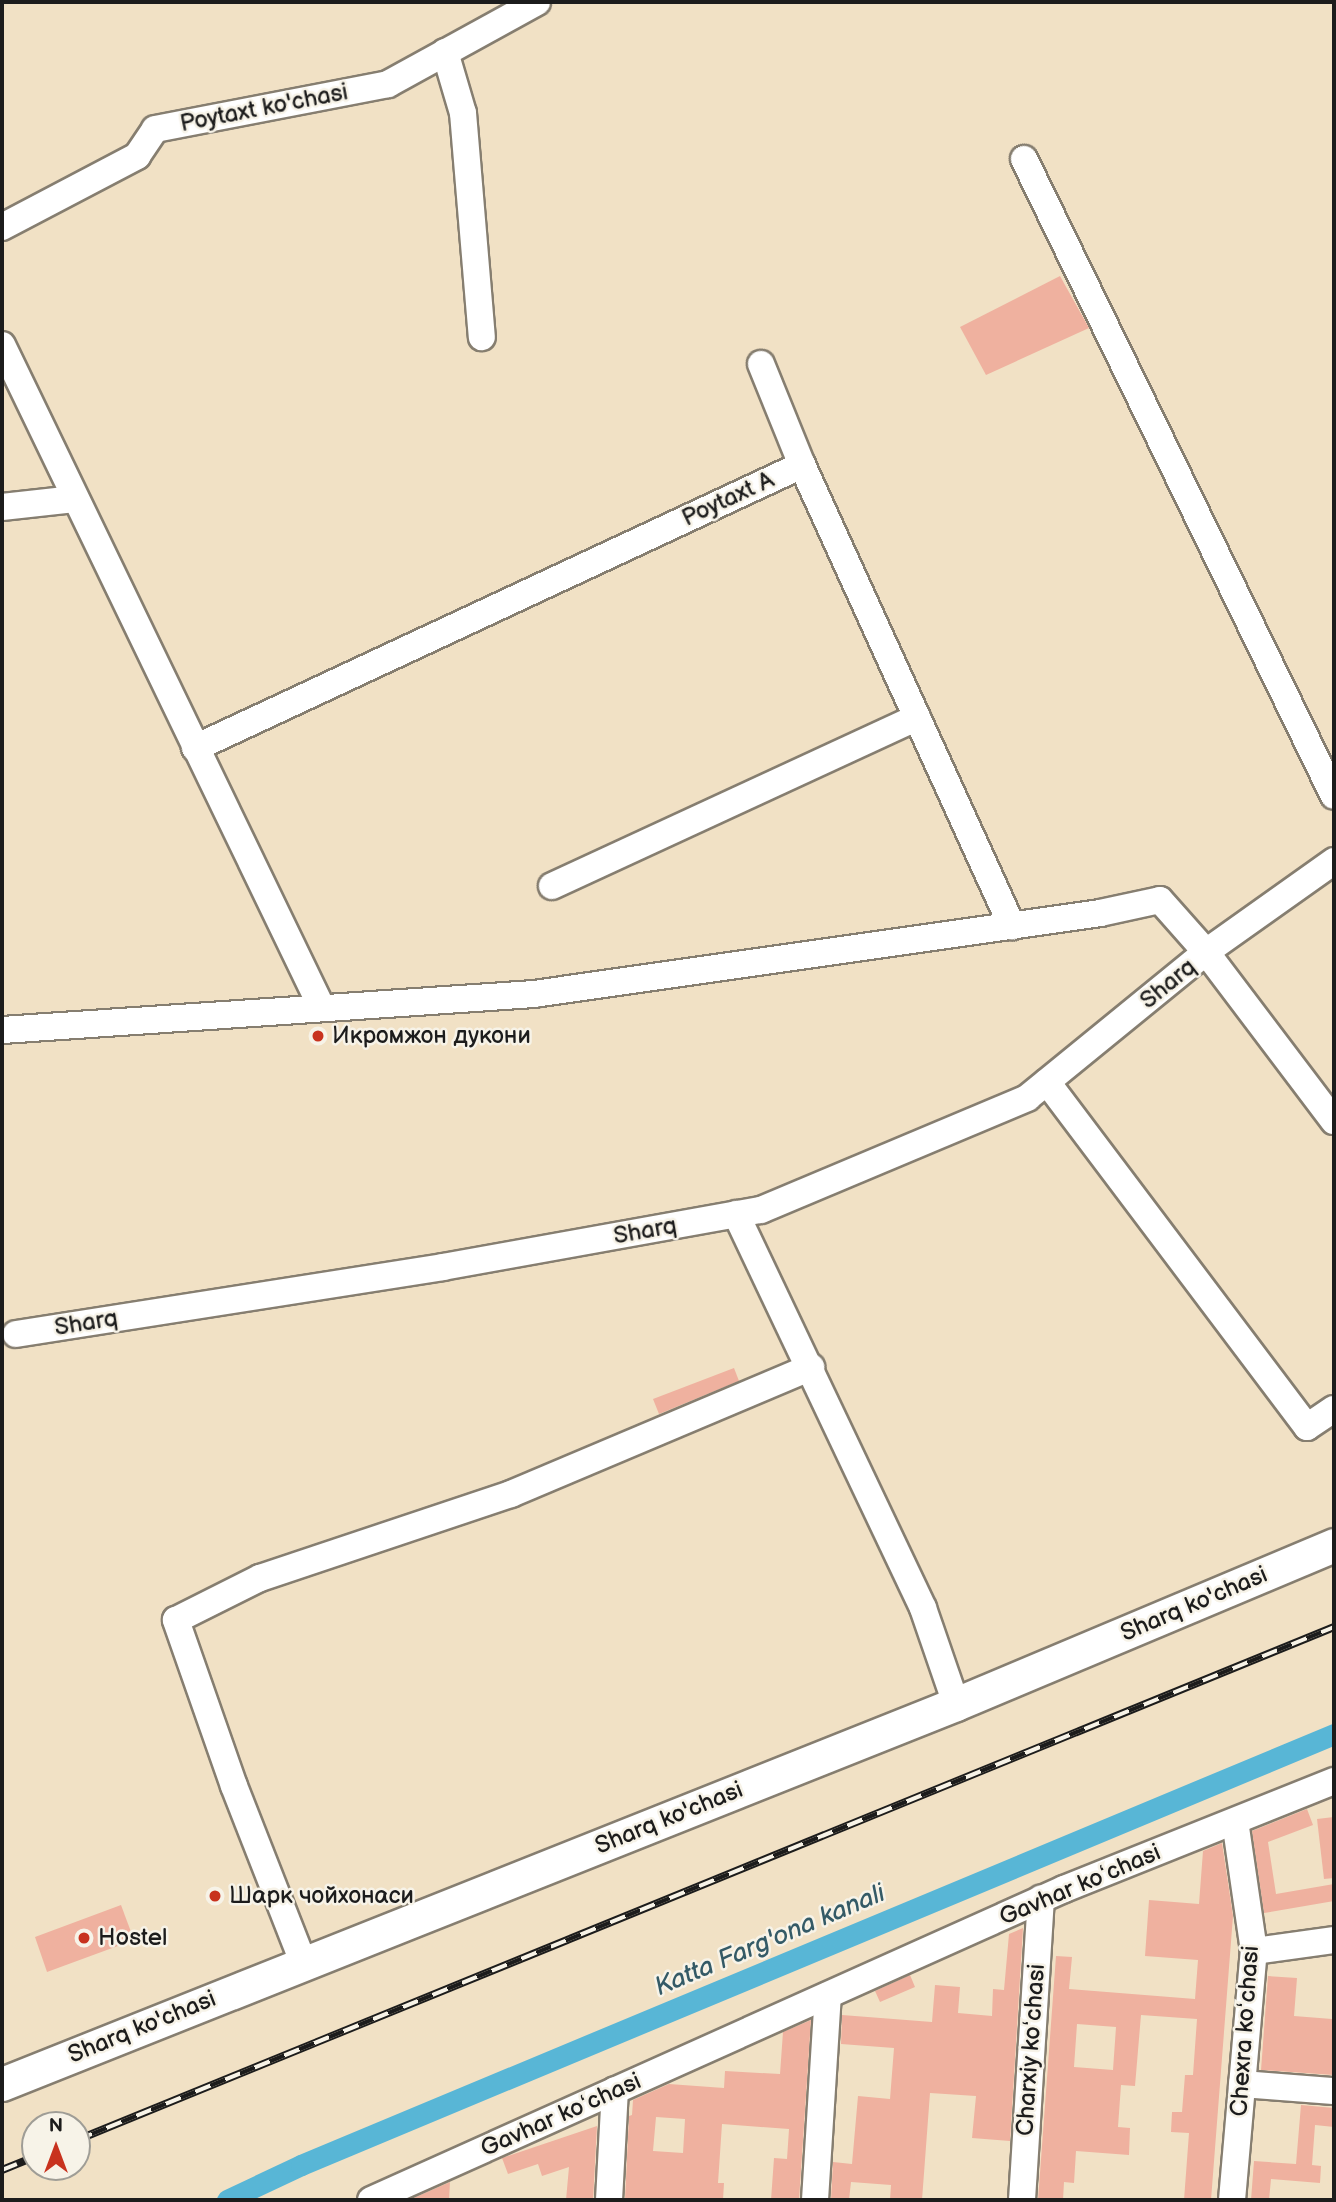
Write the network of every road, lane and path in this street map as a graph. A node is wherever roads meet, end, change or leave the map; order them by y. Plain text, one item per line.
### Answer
1 (537, 2) edge
2 (445, 52) junction
3 (1024, 159) dead end
4 (2, 227) edge
5 (482, 338) dead end
6 (2, 345) edge
7 (761, 364) dead end
8 (802, 465) junction
9 (75, 499) junction
10 (2, 508) edge
11 (917, 717) junction
12 (195, 748) junction
13 (1334, 796) edge
14 (1334, 861) edge
15 (552, 886) dead end
16 (1012, 926) junction
17 (1206, 952) junction
18 (322, 1008) junction
19 (2, 1030) edge
20 (1047, 1082) junction
21 (1334, 1121) edge
22 (736, 1214) junction
23 (16, 1334) dead end
24 (811, 1367) junction
25 (1334, 1409) edge
26 (1334, 1545) edge
27 (956, 1704) junction
28 (1334, 1781) edge
29 (1235, 1821) junction
30 (1041, 1899) junction
31 (1334, 1940) edge
32 (1254, 1951) junction
33 (303, 1962) junction
34 (828, 1995) junction
35 (2, 2084) edge
36 (1242, 2084) junction
37 (615, 2090) junction
38 (1334, 2091) edge
39 (417, 2190) edge
40 (370, 2200) edge
41 (609, 2200) edge
42 (814, 2200) edge
43 (1022, 2200) edge
44 (1232, 2200) edge

1 - 2 street, Poytaxt ko'chasi
2 - 4 street, Poytaxt ko'chasi
2 - 5 street
3 - 13 street
6 - 9 street
7 - 8 street
8 - 11 street, Poytaxt A
8 - 12 street, Poytaxt A
9 - 10 street
9 - 12 street
11 - 15 street
11 - 16 street, Poytaxt A
12 - 18 street
14 - 17 street, Sharq
16 - 17 street
16 - 18 street
17 - 20 street, Sharq
17 - 21 street
18 - 19 street
20 - 22 street, Sharq
20 - 25 street
22 - 23 street, Sharq
22 - 24 street
24 - 27 street
24 - 33 street
26 - 27 main road, Sharq ko'chasi
27 - 33 main road, Sharq ko'chasi
28 - 29 street, Gavhar koʻchasi
29 - 30 street, Gavhar koʻchasi
29 - 32 street, Chexra koʻchasi
30 - 34 street, Gavhar koʻchasi
30 - 43 street, Charxiy koʻchasi
31 - 32 street
32 - 36 street, Chexra koʻchasi
33 - 35 main road, Sharq ko'chasi
34 - 37 street, Gavhar koʻchasi
34 - 42 street
36 - 38 street
36 - 44 street, Chexra koʻchasi
37 - 39 street, Gavhar koʻchasi
37 - 41 street
39 - 40 street, Gavhar koʻchasi

